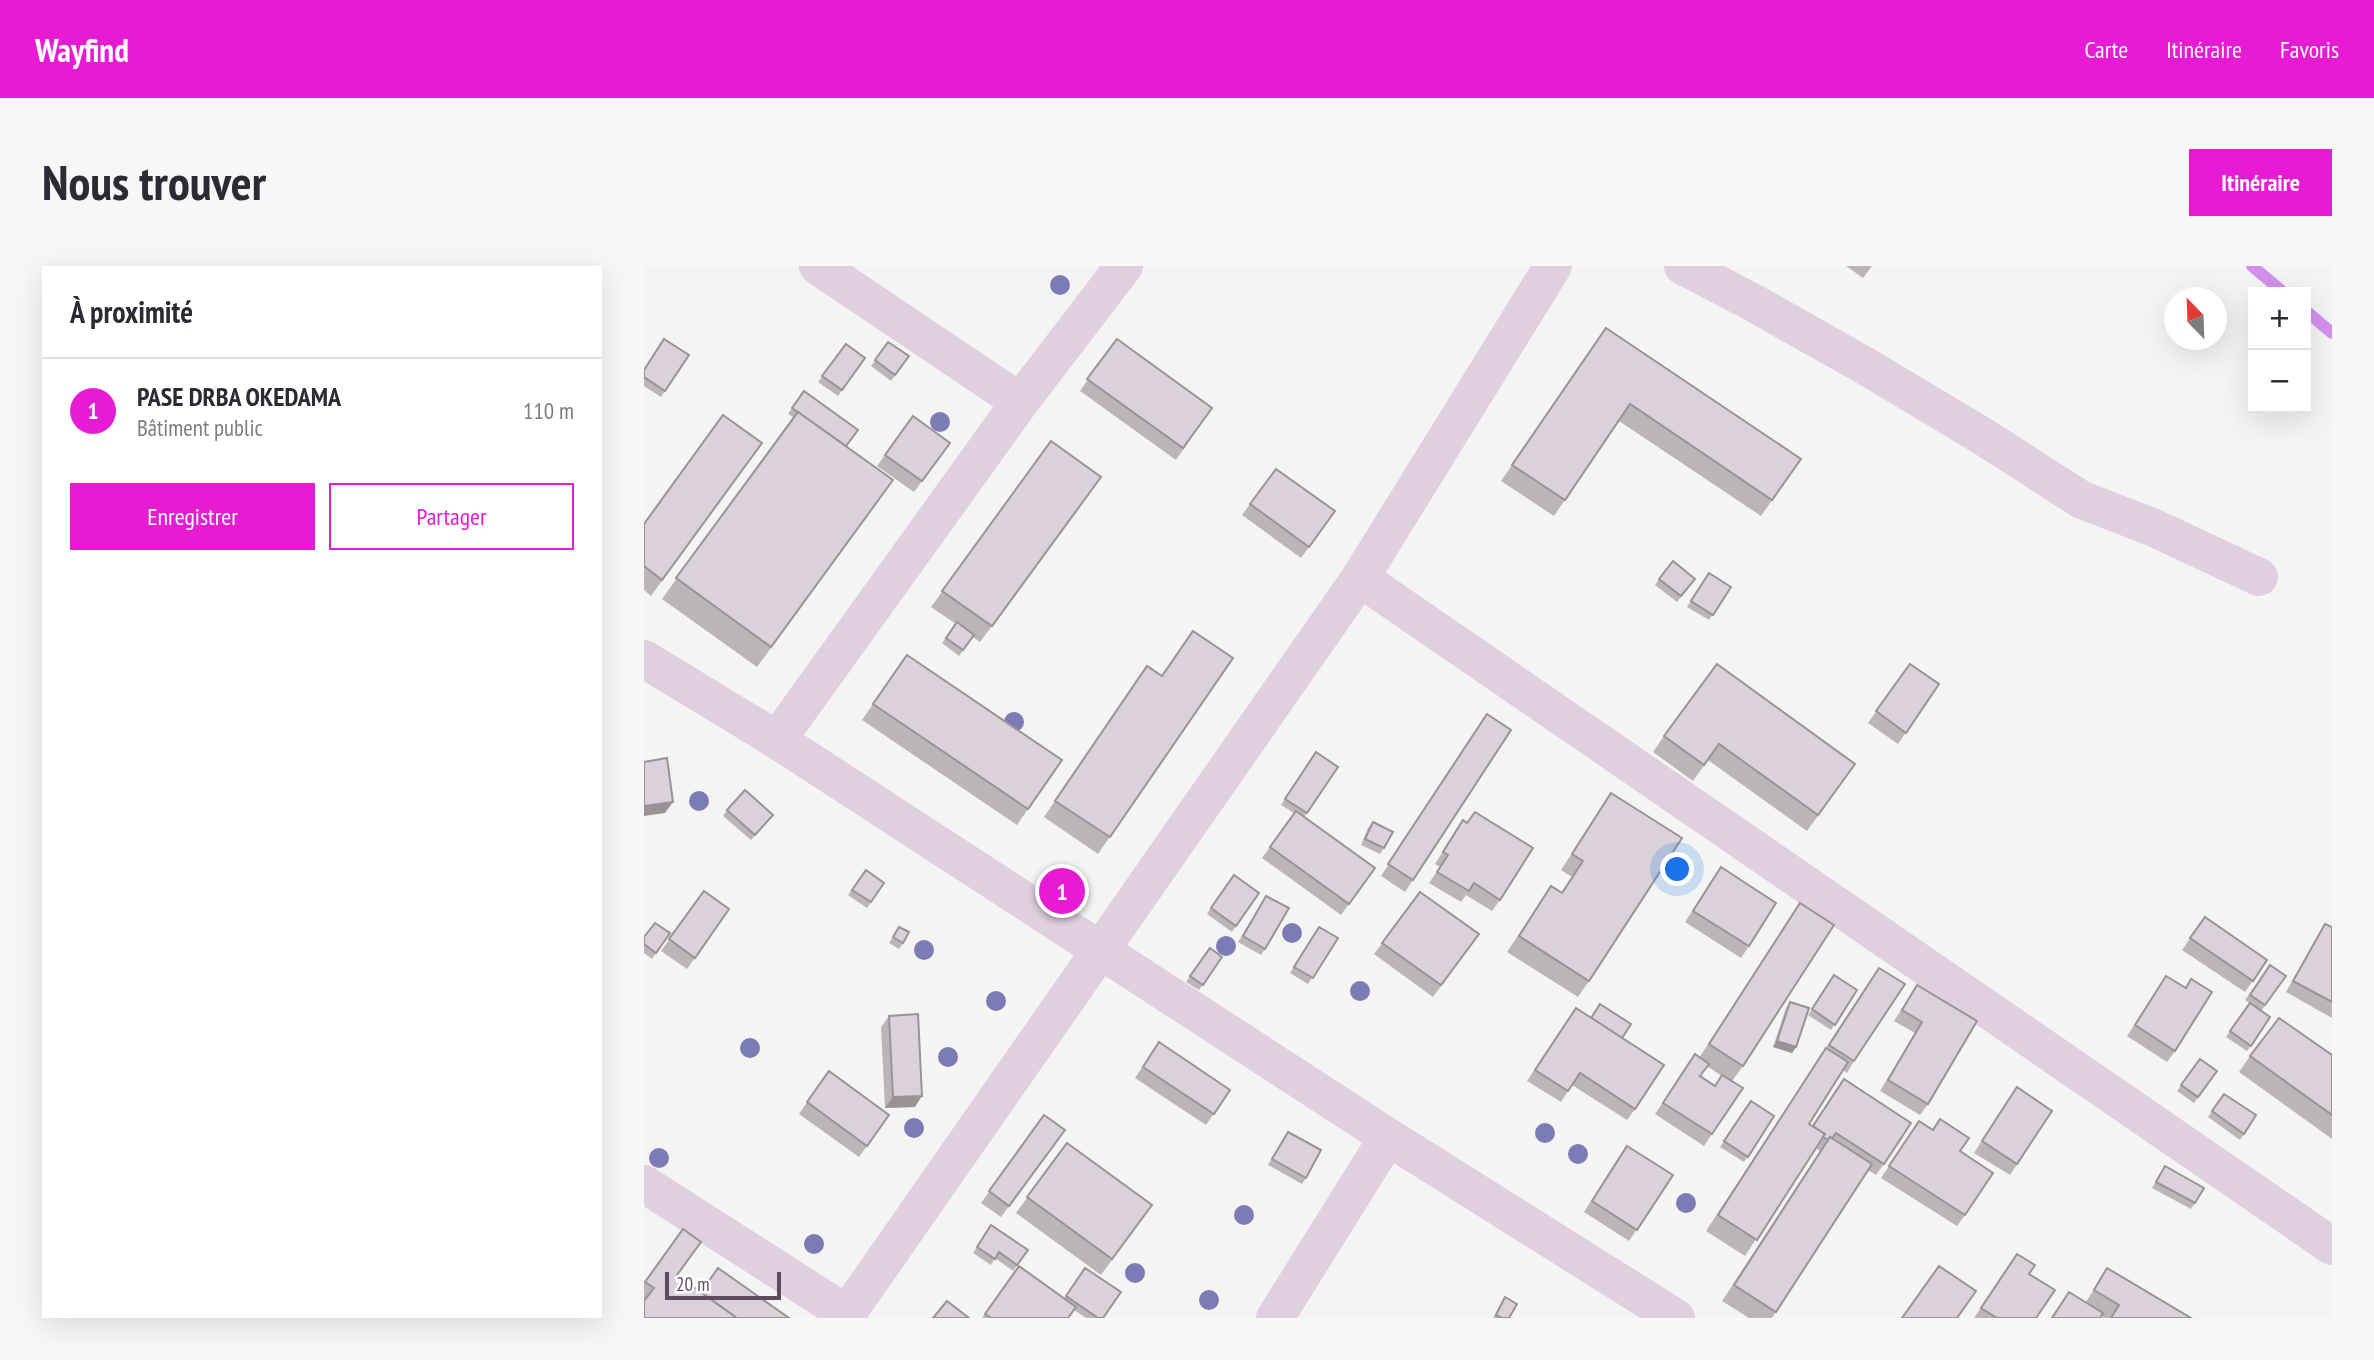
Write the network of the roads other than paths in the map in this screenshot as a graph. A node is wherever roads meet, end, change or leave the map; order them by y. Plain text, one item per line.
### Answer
1 (818, 266) edge
2 (1124, 266) edge
3 (1553, 266) edge
4 (1683, 266) edge
5 (1020, 402) junction
6 (2259, 577) dead end
7 (1360, 578) junction
8 (644, 659) edge
9 (777, 740) junction
10 (1101, 949) junction
11 (1388, 1137) junction
12 (644, 1184) edge
13 (2332, 1246) edge
14 (846, 1316) edge
15 (1275, 1318) edge
16 (1676, 1318) edge

1 - 5 street
2 - 5 street
3 - 7 street
4 - 6 street
5 - 9 street
7 - 10 street
7 - 13 street
8 - 9 street
9 - 10 street
10 - 11 street
10 - 14 street
11 - 15 street
11 - 16 street
12 - 14 street

